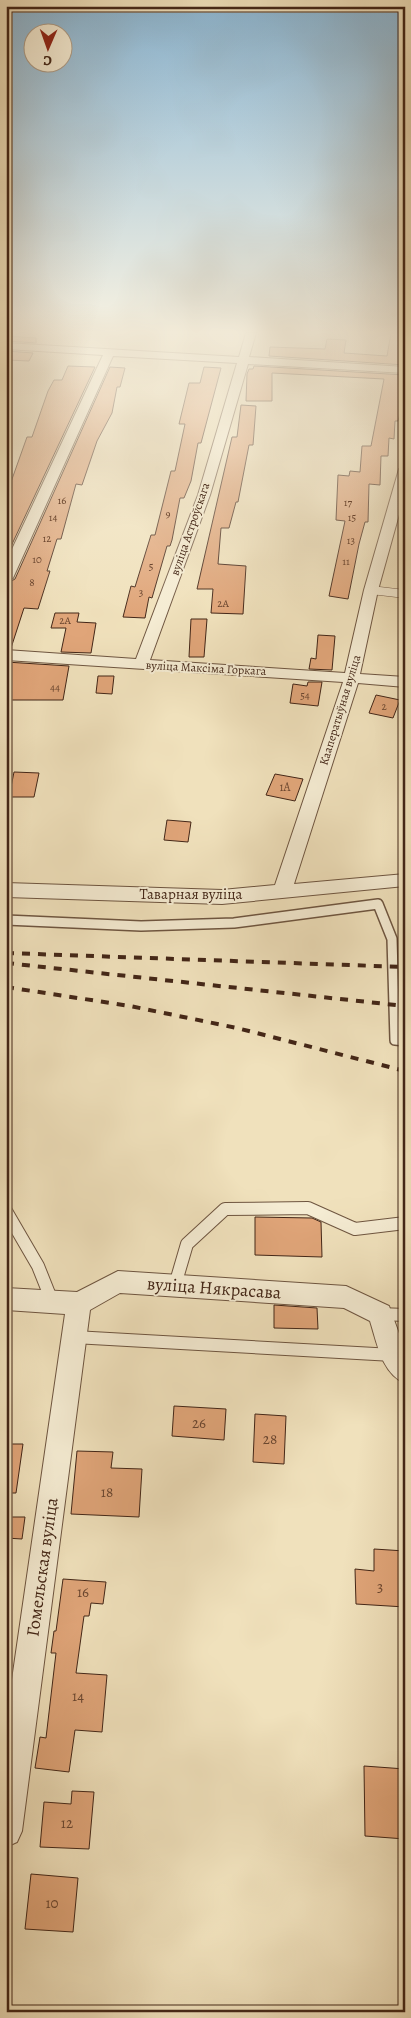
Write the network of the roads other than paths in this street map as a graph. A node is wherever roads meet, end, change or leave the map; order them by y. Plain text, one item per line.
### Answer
1 (75, 427) edge
2 (223, 427) edge
3 (405, 469) edge
4 (6, 578) edge
5 (371, 590) junction
6 (405, 594) edge
7 (6, 655) edge
8 (141, 665) junction
9 (352, 677) junction
10 (405, 682) edge
11 (405, 880) edge
12 (6, 890) edge
13 (283, 890) junction
14 (6, 920) edge
15 (405, 1041) edge
16 (6, 1211) edge
17 (405, 1223) edge
18 (175, 1285) junction
19 (6, 1299) edge
20 (52, 1301) junction
21 (79, 1303) junction
22 (380, 1314) junction
23 (405, 1315) edge
24 (74, 1337) junction
25 (401, 1360) edge
26 (6, 1831) edge

1 - 4 street
2 - 8 street, вуліца Астроўскага
3 - 5 street, Кааператыўная вуліца
5 - 6 lane
5 - 9 street, Кааператыўная вуліца
7 - 8 street, вуліца Максіма Горкага
8 - 9 street, вуліца Максіма Горкага
9 - 10 street, вуліца Максіма Горкага
9 - 13 street, Кааператыўная вуліца
11 - 13 street, Таварная вуліца
12 - 13 street, Таварная вуліца
14 - 15 lane
16 - 20 lane
17 - 18 lane
18 - 21 street, вуліца Някрасава
18 - 22 street, вуліца Някрасава
19 - 20 street
20 - 21 street
21 - 24 street, Гомельская вуліца
22 - 23 lane
22 - 25 street
24 - 25 lane
24 - 26 street, Гомельская вуліца

